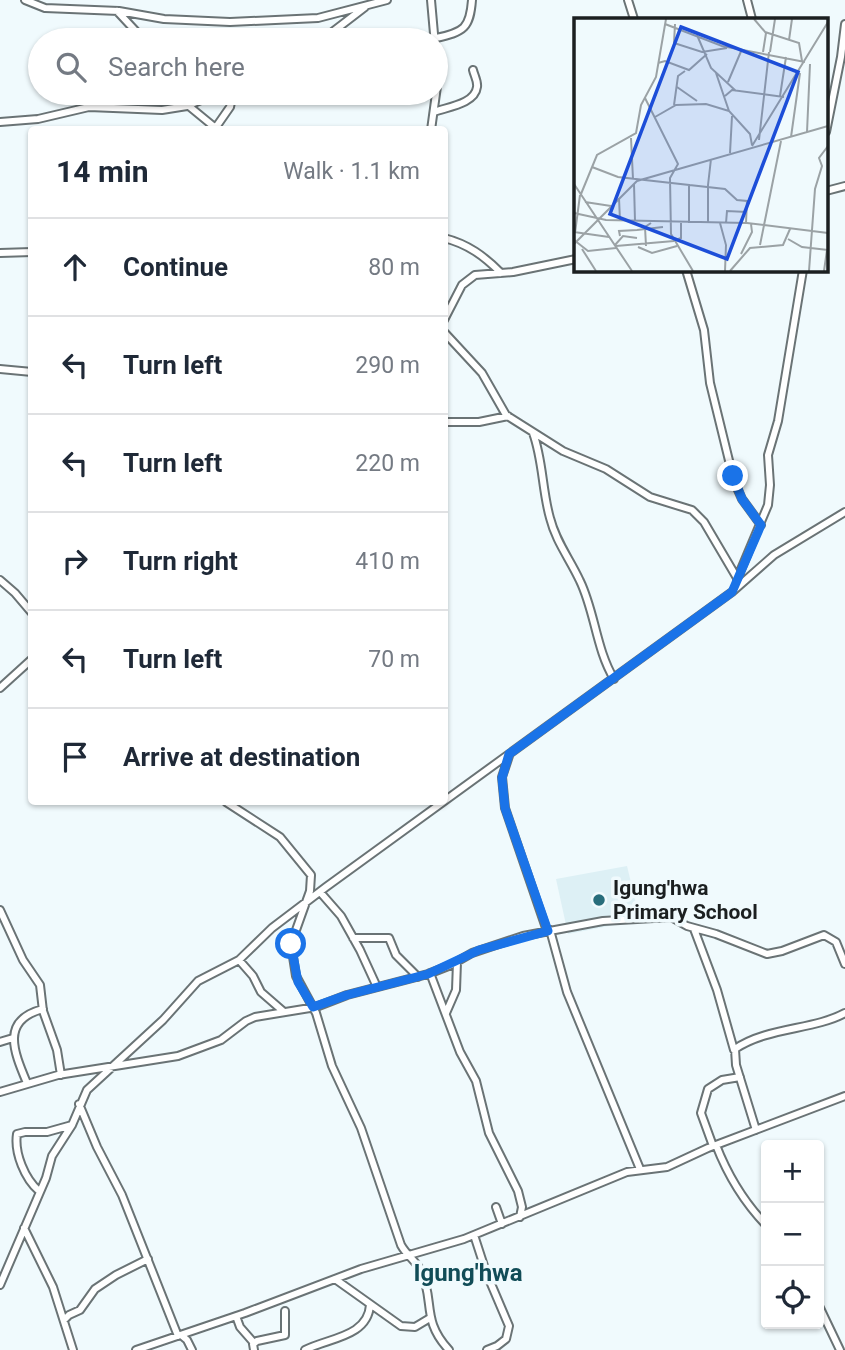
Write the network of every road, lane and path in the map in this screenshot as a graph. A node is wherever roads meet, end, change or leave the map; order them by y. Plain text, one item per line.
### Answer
1 (25, 0) edge
2 (387, 0) edge
3 (431, 0) edge
4 (472, 0) edge
5 (628, 0) edge
6 (747, 0) edge
7 (366, 6) junction
8 (116, 10) junction
9 (634, 18) edge
10 (752, 18) edge
11 (845, 24) edge
12 (133, 28) edge
13 (338, 28) edge
14 (435, 28) edge
15 (448, 34) edge
16 (473, 70) dead end
17 (230, 105) edge
18 (435, 105) edge
19 (187, 106) joint
20 (434, 112) junction
21 (0, 122) edge
22 (828, 122) edge
23 (212, 126) edge
24 (218, 126) edge
25 (432, 126) edge
26 (845, 186) edge
27 (828, 190) edge
28 (448, 239) edge
29 (28, 252) edge
30 (0, 253) edge
31 (574, 260) edge
32 (686, 271) edge
33 (803, 271) edge
34 (501, 273) junction
35 (448, 312) edge
36 (448, 336) edge
37 (0, 369) edge
38 (28, 372) edge
39 (508, 416) junction
40 (448, 422) edge
41 (533, 433) junction
42 (845, 512) edge
43 (761, 525) junction
44 (737, 578) junction
45 (0, 580) edge
46 (732, 592) junction
47 (28, 608) edge
48 (28, 663) edge
49 (614, 679) junction
50 (0, 688) edge
51 (509, 754) junction
52 (448, 799) edge
53 (231, 805) edge
54 (439, 805) edge
55 (320, 892) junction
56 (304, 905) junction
57 (0, 910) edge
58 (694, 929) junction
59 (549, 930) junction
60 (353, 938) junction
61 (239, 960) junction
62 (457, 961) junction
63 (845, 964) edge
64 (430, 973) junction
65 (418, 977) junction
66 (377, 987) junction
67 (313, 1007) junction
68 (43, 1009) junction
69 (284, 1012) junction
70 (446, 1013) junction
71 (845, 1013) edge
72 (13, 1038) junction
73 (0, 1042) edge
74 (734, 1049) junction
75 (113, 1066) junction
76 (61, 1075) junction
77 (740, 1077) junction
78 (27, 1083) junction
79 (0, 1092) edge
80 (845, 1096) edge
81 (79, 1104) junction
82 (72, 1125) junction
83 (756, 1130) junction
84 (714, 1146) junction
85 (640, 1169) junction
86 (39, 1191) junction
87 (496, 1207) dead end
88 (520, 1217) junction
89 (761, 1220) edge
90 (502, 1224) junction
91 (24, 1228) junction
92 (474, 1235) junction
93 (407, 1256) junction
94 (148, 1259) junction
95 (335, 1279) junction
96 (0, 1285) edge
97 (370, 1305) junction
98 (285, 1311) dead end
99 (236, 1316) junction
100 (824, 1316) edge
101 (430, 1318) junction
102 (64, 1320) junction
103 (180, 1335) junction
104 (254, 1347) edge
105 (73, 1350) edge
106 (136, 1350) edge
107 (192, 1350) edge
108 (304, 1350) edge
109 (449, 1350) edge
110 (487, 1350) edge
111 (840, 1350) edge

1 - 8 street
2 - 7 street
3 - 14 street
4 - 15 street
5 - 9 street
6 - 10 street
7 - 8 street
7 - 13 street
8 - 12 street
11 - 22 street
16 - 20 street
17 - 24 street
18 - 20 street
19 - 21 street
19 - 23 street
20 - 25 street
26 - 27 street
28 - 34 street
29 - 30 street
31 - 34 street
32 - 43 street
33 - 43 street
34 - 35 street
36 - 39 street
37 - 38 street
39 - 40 street
39 - 41 street
41 - 44 street
41 - 49 street
42 - 46 street
43 - 44 street
44 - 46 street
45 - 47 street
46 - 49 street
48 - 50 street
49 - 51 street
51 - 52 street
51 - 59 street
53 - 56 street
54 - 55 street
55 - 56 street
55 - 60 street
56 - 61 street
56 - 67 street
57 - 68 street
58 - 59 street
58 - 63 street
58 - 74 street
59 - 62 street
59 - 85 street
60 - 65 street
60 - 66 street
61 - 69 street
61 - 75 street
62 - 64 street
62 - 70 street
64 - 65 street
64 - 70 street
65 - 66 street
66 - 67 street
67 - 69 street
67 - 93 street
68 - 72 street
68 - 76 street
69 - 75 street
70 - 88 street
71 - 74 street
72 - 73 street
72 - 78 street
74 - 77 street
75 - 76 street
75 - 81 street
76 - 78 street
77 - 83 street
77 - 84 street
78 - 79 street
80 - 83 street
81 - 82 street
81 - 94 street
82 - 86 street
82 - 86 street
83 - 84 street
84 - 85 street
84 - 89 street
85 - 88 street
86 - 91 street
87 - 90 street
88 - 90 street
90 - 92 street
91 - 96 street
91 - 102 street
92 - 93 street
92 - 110 street
93 - 95 street
93 - 101 street
94 - 102 street
94 - 103 street
95 - 97 street
95 - 99 street
97 - 101 street
97 - 108 street
98 - 104 street
99 - 103 street
99 - 104 street
100 - 111 street
101 - 109 street
102 - 105 street
103 - 106 street
103 - 107 street

